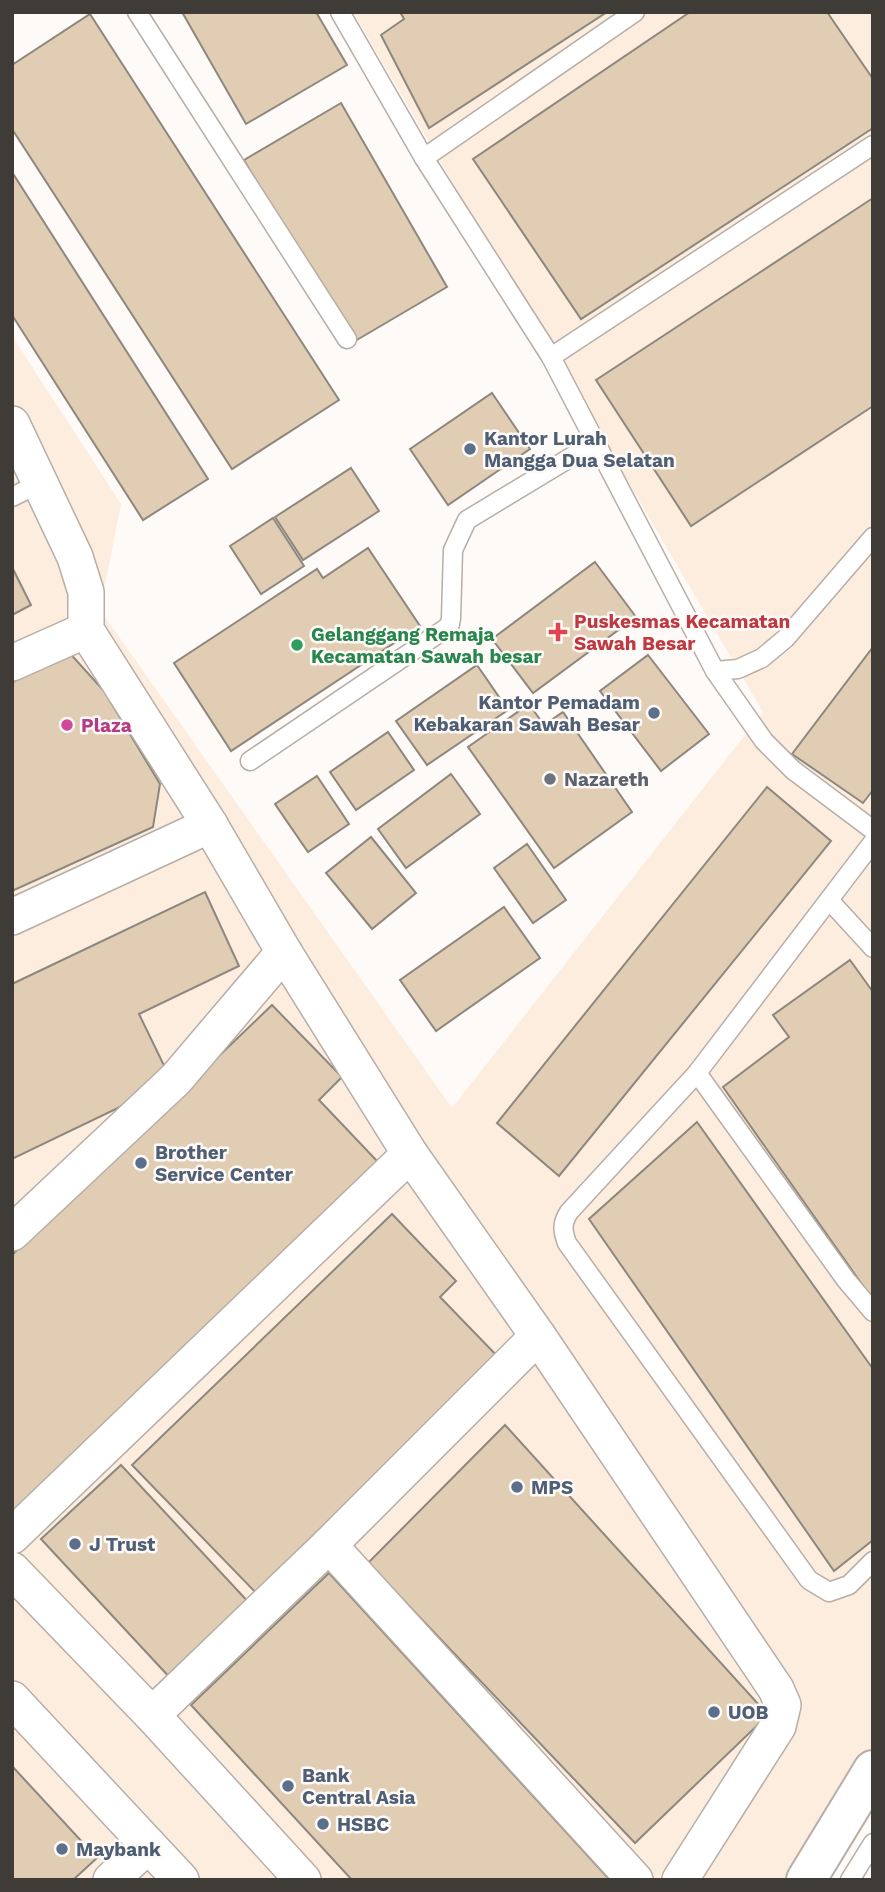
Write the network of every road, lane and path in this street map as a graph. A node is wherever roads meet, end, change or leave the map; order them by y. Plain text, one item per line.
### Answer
1 (136, 12) edge
2 (340, 12) edge
3 (635, 12) edge
4 (873, 145) edge
5 (424, 158) junction
6 (347, 339) dead end
7 (551, 357) junction
8 (12, 424) edge
9 (596, 442) junction
10 (26, 490) edge
11 (873, 537) edge
12 (86, 629) junction
13 (12, 663) edge
14 (715, 671) junction
15 (250, 761) dead end
16 (210, 825) junction
17 (873, 830) edge
18 (873, 842) edge
19 (829, 900) junction
20 (12, 918) edge
21 (873, 948) edge
22 (284, 953) junction
23 (697, 1073) junction
24 (410, 1154) junction
25 (12, 1233) edge
26 (873, 1312) edge
27 (538, 1336) junction
28 (12, 1536) edge
29 (329, 1545) junction
30 (873, 1560) edge
31 (12, 1570) edge
32 (12, 1699) edge
33 (152, 1715) junction
34 (873, 1770) edge
35 (873, 1843) edge
36 (148, 1844) junction
37 (111, 1880) edge
38 (181, 1880) edge
39 (303, 1880) edge
40 (635, 1880) edge
41 (680, 1880) edge
42 (806, 1880) edge
43 (850, 1880) edge

1 - 6 lane
2 - 5 lane
3 - 5 lane
4 - 7 lane
5 - 7 lane
7 - 9 lane
8 - 10 street
9 - 14 lane
9 - 15 lane
10 - 12 street
11 - 14 lane
12 - 13 street
12 - 16 street
14 - 17 lane
16 - 20 street
16 - 22 street
18 - 19 lane
19 - 21 lane
19 - 23 lane
22 - 24 street
22 - 25 street
23 - 26 lane
23 - 30 lane
24 - 27 street
24 - 28 street
27 - 29 street
27 - 41 street
29 - 33 street
29 - 40 street
31 - 33 street
32 - 36 street
33 - 39 street
34 - 42 main road
35 - 43 lane
36 - 37 street
36 - 38 street

